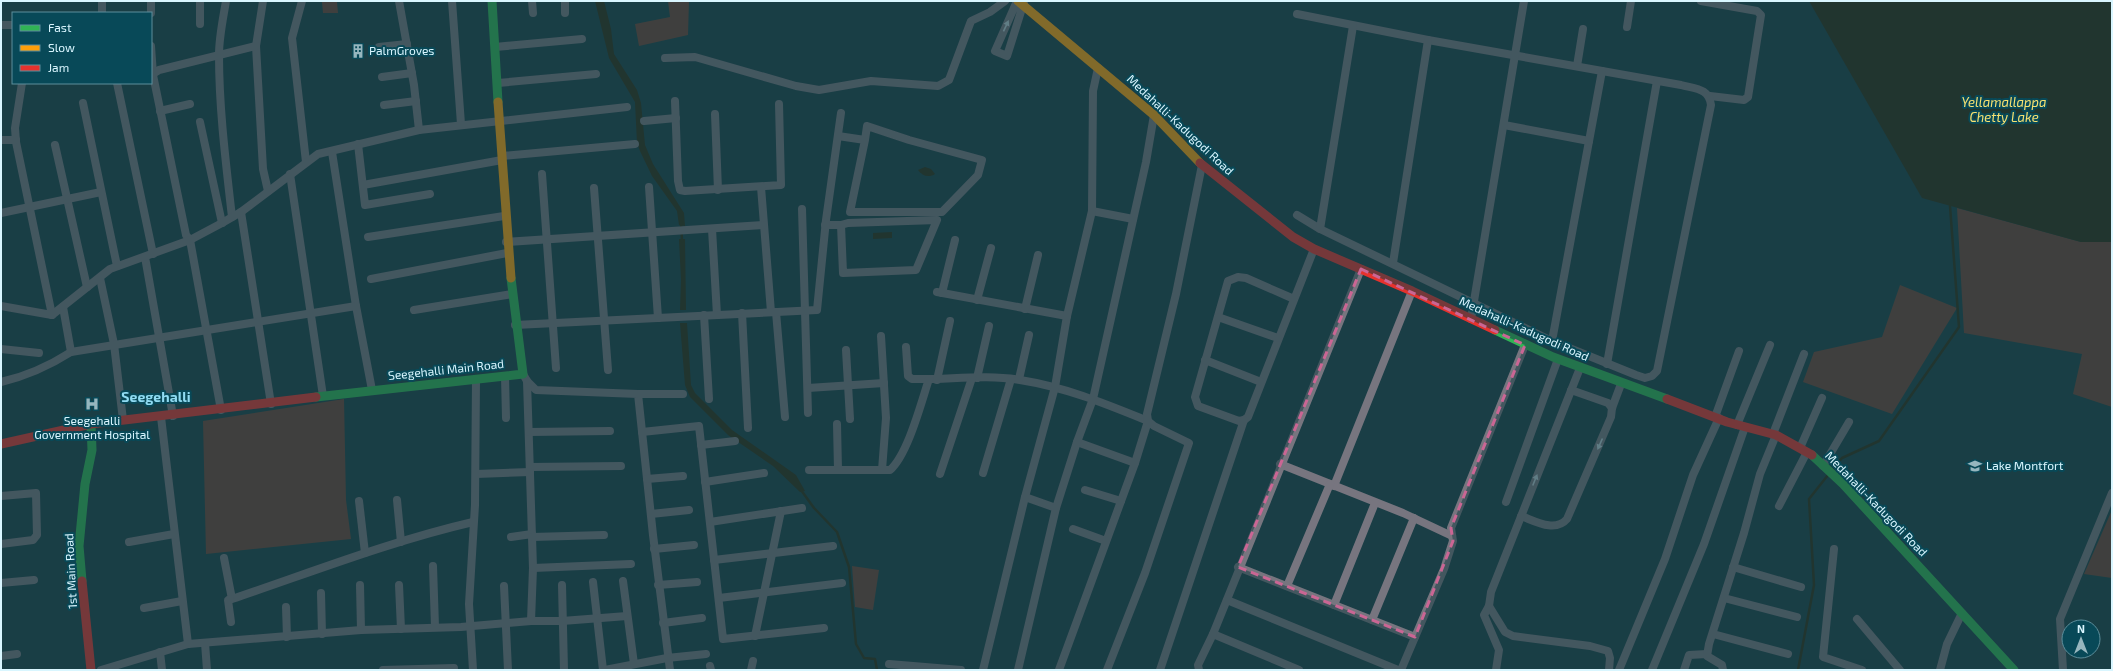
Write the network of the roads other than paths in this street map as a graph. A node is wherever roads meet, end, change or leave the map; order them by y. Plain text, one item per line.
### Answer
1 (102, 1) edge
2 (151, 1) edge
3 (200, 1) edge
4 (226, 1) edge
5 (263, 1) edge
6 (302, 1) edge
7 (399, 1) edge
8 (452, 1) edge
9 (492, 1) edge
10 (532, 1) edge
11 (564, 1) edge
12 (1005, 1) edge
13 (1524, 1) edge
14 (1631, 1) edge
15 (1701, 1) edge
16 (1021, 2) edge
17 (102, 12) edge
18 (151, 12) edge
19 (534, 13) dead end
20 (565, 13) dead end
21 (1297, 14) dead end
22 (200, 24) dead end
23 (1, 25) edge
24 (12, 25) edge
25 (1353, 26) junction
26 (1627, 27) dead end
27 (1583, 30) dead end
28 (582, 38) dead end
29 (1428, 40) junction
30 (407, 44) junction
31 (256, 46) junction
32 (379, 47) dead end
33 (495, 47) junction
34 (1516, 55) junction
35 (219, 56) junction
36 (665, 58) dead end
37 (1577, 66) junction
38 (1098, 68) junction
39 (1602, 71) junction
40 (412, 73) junction
41 (596, 74) dead end
42 (152, 75) edge
43 (382, 77) dead end
44 (1657, 81) junction
45 (498, 83) junction
46 (22, 84) edge
47 (117, 84) edge
48 (1710, 96) junction
49 (416, 101) junction
50 (675, 101) dead end
51 (83, 103) dead end
52 (190, 104) dead end
53 (779, 104) dead end
54 (384, 105) dead end
55 (627, 107) dead end
56 (160, 111) junction
57 (841, 113) dead end
58 (715, 114) dead end
59 (1154, 115) junction
60 (676, 118) junction
61 (500, 120) junction
62 (644, 121) dead end
63 (200, 122) dead end
64 (461, 124) junction
65 (1504, 125) junction
66 (419, 130) junction
67 (838, 136) junction
68 (1, 140) edge
69 (16, 140) junction
70 (865, 140) junction
71 (1589, 141) junction
72 (358, 144) junction
73 (635, 144) dead end
74 (55, 145) dead end
75 (332, 152) junction
76 (502, 158) junction
77 (306, 162) junction
78 (1202, 165) junction
79 (290, 174) junction
80 (542, 174) dead end
81 (363, 185) junction
82 (649, 187) dead end
83 (761, 187) junction
84 (594, 188) dead end
85 (718, 190) junction
86 (268, 191) junction
87 (101, 192) junction
88 (430, 194) dead end
89 (68, 199) junction
90 (30, 207) junction
91 (802, 209) dead end
92 (1092, 211) junction
93 (241, 212) junction
94 (1, 213) edge
95 (1297, 215) dead end
96 (504, 216) junction
97 (232, 217) junction
98 (1133, 219) junction
99 (222, 223) junction
100 (762, 225) junction
101 (826, 225) junction
102 (841, 225) junction
103 (712, 229) junction
104 (1320, 229) junction
105 (653, 232) junction
106 (368, 237) dead end
107 (598, 237) junction
108 (547, 238) junction
109 (190, 240) junction
110 (955, 240) dead end
111 (506, 242) junction
112 (991, 248) dead end
113 (1314, 249) junction
114 (508, 253) junction
115 (153, 254) junction
116 (1038, 255) dead end
117 (145, 257) junction
118 (1392, 264) junction
119 (117, 266) junction
120 (1361, 269) junction
121 (100, 278) junction
122 (371, 279) dead end
123 (87, 288) junction
124 (1412, 291) junction
125 (512, 294) junction
126 (1294, 299) junction
127 (978, 300) junction
128 (1474, 302) junction
129 (1, 306) edge
130 (356, 306) junction
131 (63, 307) junction
132 (1025, 308) junction
133 (414, 310) dead end
134 (806, 310) junction
135 (311, 312) junction
136 (773, 312) junction
137 (742, 314) junction
138 (52, 315) junction
139 (717, 315) junction
140 (704, 316) junction
141 (1067, 316) junction
142 (1218, 317) junction
143 (658, 318) junction
144 (1471, 319) junction
145 (259, 320) junction
146 (604, 321) junction
147 (950, 321) dead end
148 (554, 323) junction
149 (515, 325) junction
150 (989, 326) dead end
151 (205, 330) junction
152 (1029, 335) dead end
153 (160, 336) junction
154 (881, 336) dead end
155 (1278, 338) junction
156 (1552, 342) junction
157 (114, 344) junction
158 (1525, 345) junction
159 (1770, 345) dead end
160 (906, 347) dead end
161 (1, 349) edge
162 (846, 350) dead end
163 (1739, 351) dead end
164 (72, 352) junction
165 (39, 353) dead end
166 (1804, 354) dead end
167 (1558, 359) junction
168 (1205, 360) junction
169 (1607, 364) junction
170 (556, 368) dead end
171 (1580, 368) junction
172 (608, 370) dead end
173 (505, 376) junction
174 (525, 377) junction
175 (975, 378) junction
176 (476, 379) junction
177 (1015, 379) junction
178 (933, 380) junction
179 (1, 382) edge
180 (1261, 382) junction
181 (884, 383) junction
182 (1621, 384) junction
183 (848, 385) junction
184 (1055, 387) junction
185 (808, 388) junction
186 (372, 390) junction
187 (1571, 390) junction
188 (638, 394) junction
189 (683, 394) dead end
190 (323, 396) junction
191 (1822, 398) dead end
192 (709, 399) dead end
193 (1093, 399) junction
194 (271, 404) junction
195 (1612, 408) junction
196 (221, 410) junction
197 (808, 413) dead end
198 (173, 416) junction
199 (161, 417) junction
200 (785, 417) dead end
201 (1717, 417) junction
202 (506, 418) dead end
203 (850, 419) dead end
204 (123, 420) junction
205 (1244, 420) junction
206 (1148, 421) junction
207 (1849, 422) dead end
208 (91, 424) junction
209 (837, 424) dead end
210 (1741, 426) junction
211 (748, 428) dead end
212 (610, 431) dead end
213 (529, 432) junction
214 (642, 432) junction
215 (1774, 434) junction
216 (735, 441) dead end
217 (1077, 442) junction
218 (1, 444) edge
219 (701, 445) junction
220 (1804, 450) junction
221 (1135, 463) junction
222 (1280, 464) junction
223 (621, 466) dead end
224 (1823, 466) junction
225 (530, 470) junction
226 (809, 470) dead end
227 (838, 470) junction
228 (882, 470) junction
229 (764, 473) dead end
230 (983, 473) dead end
231 (476, 474) junction
232 (940, 474) dead end
233 (683, 476) dead end
234 (647, 479) junction
235 (705, 482) junction
236 (1332, 485) junction
237 (1085, 490) dead end
238 (2112, 493) edge
239 (1, 496) edge
240 (1025, 497) junction
241 (397, 500) dead end
242 (359, 501) dead end
243 (1121, 501) junction
244 (1375, 502) junction
245 (1506, 502) dead end
246 (1779, 506) dead end
247 (802, 508) dead end
248 (1056, 508) junction
249 (689, 510) dead end
250 (781, 511) junction
251 (651, 514) junction
252 (1521, 516) junction
253 (1414, 518) junction
254 (473, 522) junction
255 (710, 522) junction
256 (1073, 529) dead end
257 (174, 534) junction
258 (604, 535) dead end
259 (511, 536) dead end
260 (532, 536) junction
261 (1452, 536) junction
262 (1106, 541) junction
263 (129, 542) dead end
264 (401, 542) junction
265 (1, 544) edge
266 (694, 545) dead end
267 (833, 546) dead end
268 (654, 549) junction
269 (1834, 549) dead end
270 (365, 553) junction
271 (773, 554) junction
272 (224, 558) dead end
273 (714, 560) junction
274 (631, 564) dead end
275 (433, 566) dead end
276 (1238, 567) junction
277 (1733, 567) junction
278 (533, 568) junction
279 (34, 580) dead end
280 (623, 581) dead end
281 (593, 582) dead end
282 (697, 582) dead end
283 (1, 583) edge
284 (842, 583) dead end
285 (360, 585) dead end
286 (562, 585) dead end
287 (658, 585) junction
288 (398, 586) dead end
289 (504, 586) dead end
290 (1287, 586) junction
291 (1801, 587) dead end
292 (764, 592) junction
293 (320, 593) dead end
294 (719, 598) junction
295 (1724, 598) junction
296 (230, 599) dead end
297 (1226, 600) junction
298 (182, 601) junction
299 (1334, 605) junction
300 (1489, 606) junction
301 (286, 607) dead end
302 (144, 608) dead end
303 (1962, 613) junction
304 (627, 616) junction
305 (1797, 617) dead end
306 (596, 618) junction
307 (702, 618) dead end
308 (1857, 619) dead end
309 (1372, 620) junction
310 (531, 621) junction
311 (562, 621) junction
312 (231, 622) dead end
313 (506, 623) junction
314 (663, 623) junction
315 (470, 626) junction
316 (435, 627) junction
317 (824, 628) dead end
318 (401, 629) junction
319 (361, 630) junction
320 (322, 634) junction
321 (1212, 634) junction
322 (1713, 634) junction
323 (755, 636) junction
324 (287, 637) junction
325 (1415, 637) junction
326 (205, 643) junction
327 (188, 644) junction
328 (160, 652) junction
329 (17, 654) dead end
330 (706, 654) dead end
331 (1707, 654) junction
332 (1788, 654) dead end
333 (1, 656) edge
334 (667, 658) junction
335 (753, 661) dead end
336 (634, 664) junction
337 (889, 664) dead end
338 (454, 668) dead end
339 (429, 669) edge
340 (91, 670) edge
341 (101, 670) edge
342 (162, 670) edge
343 (208, 670) edge
344 (383, 670) edge
345 (392, 670) edge
346 (473, 670) edge
347 (508, 670) edge
348 (564, 670) edge
349 (604, 670) edge
350 (670, 670) edge
351 (750, 670) edge
352 (961, 670) edge
353 (982, 670) edge
354 (1018, 670) edge
355 (1059, 670) edge
356 (1107, 670) edge
357 (1160, 670) edge
358 (1199, 670) edge
359 (1299, 670) edge
360 (1399, 670) edge
361 (1496, 670) edge
362 (1609, 670) edge
363 (1619, 670) edge
364 (1652, 670) edge
365 (1684, 670) edge
366 (1723, 670) edge
367 (1862, 670) edge
368 (1900, 670) edge
369 (1940, 670) edge
370 (2014, 670) edge
371 (2063, 670) edge

1 - 17 street
2 - 18 street
3 - 22 street
4 - 35 street
5 - 31 street
6 - 77 street
7 - 30 street
8 - 64 street
9 - 33 street, Seegehalli Main Road
10 - 19 street
11 - 20 street
12 - 36 street
13 - 34 street
14 - 26 street
15 - 48 street
16 -> 16 street
16 - 38 street, Medahalli-Kadugodi Road
21 - 25 street
23 - 24 street
25 - 29 street
25 - 104 street
27 - 37 street
28 - 33 street
29 - 34 street
29 - 118 street
30 - 32 street
30 - 40 street
31 - 35 street
31 - 86 street
33 - 45 street, Seegehalli Main Road
34 - 37 street
34 - 65 street
35 - 42 street
35 - 97 street
37 - 39 street
38 - 59 street, Medahalli-Kadugodi Road
38 - 92 street
39 - 44 street
39 - 71 street
40 - 43 street
40 - 49 street
41 - 45 street
42 - 56 street
44 - 48 street
44 - 169 street
45 - 61 street, Seegehalli Main Road
46 - 69 street
47 - 115 street
48 - 169 street
49 - 54 street
49 - 66 street
50 - 60 street
51 - 87 street
52 - 56 street
53 - 83 street
55 - 61 street
56 - 109 street
57 - 67 street
58 - 85 street
59 - 78 street, Medahalli-Kadugodi Road
59 - 98 street
60 - 62 street
60 - 85 street
61 - 64 street
61 - 76 street, Seegehalli Main Road
63 - 99 street
64 - 66 street
65 - 71 street
65 - 128 street
66 - 72 street
67 - 70 street
67 - 101 street
68 - 69 street
69 - 90 street
70 - 70 street
71 - 156 street
72 - 75 street
72 - 81 street
73 - 76 street
74 - 89 street
75 - 77 street
75 - 130 street
76 - 81 street
76 - 96 street, Seegehalli Main Road
77 - 79 street
78 - 113 street, Medahalli-Kadugodi Road
78 - 206 street
79 - 86 street
79 - 135 street
80 - 108 street
81 - 88 street
82 - 105 street
83 - 85 street
83 - 100 street
84 - 107 street
86 - 93 street
87 - 89 street
87 - 119 street
89 - 90 street
89 - 123 street
90 - 94 street
90 - 138 street
91 - 134 street
92 - 98 street
92 - 141 street
93 - 97 street
93 - 145 street
95 - 104 street
96 - 106 street
96 - 111 street, Seegehalli Main Road
97 - 99 street
98 - 193 street
99 - 109 street
100 - 103 street
100 - 136 street
101 - 102 street
101 - 134 street
102 - 102 street
103 - 105 street
103 - 139 street
104 - 118 street
105 - 107 street
105 - 143 street
107 - 108 street
107 - 146 street
108 - 111 street
108 - 148 street
109 - 115 street
109 - 151 street
110 - 127 street
111 - 114 street, Seegehalli Main Road
112 - 127 street
113 - 120 street, Medahalli-Kadugodi Road
113 - 126 street
114 - 122 street
114 - 125 street, Seegehalli Main Road
115 - 117 street
116 - 132 street
117 - 119 street
117 - 153 street
118 - 128 street
119 - 121 street
120 - 124 street, Medahalli-Kadugodi Road
120 - 222 street
121 - 123 street
121 - 157 street
123 - 131 street
124 - 144 street, Medahalli-Kadugodi Road
124 - 236 street
125 - 133 street
125 - 149 street, Seegehalli Main Road
126 - 142 street
126 - 155 street
127 - 132 street
128 - 144 street
128 - 156 street
129 - 138 street
130 - 135 street
130 - 186 street
131 - 138 street
131 - 164 street
132 - 141 street
134 - 136 street
134 - 185 street
135 - 145 street
135 - 190 street
136 - 137 street
136 - 200 street
137 - 139 street
137 - 211 street
139 - 140 street
140 - 143 street
140 - 192 street
141 - 184 street
142 - 155 street
142 - 168 street
143 - 146 street
144 - 158 street, Medahalli-Kadugodi Road
145 - 151 street
145 - 194 street
146 - 148 street
146 - 172 street
147 - 178 street
148 - 149 street
148 - 170 street
149 - 174 street, Seegehalli Main Road
150 - 175 street
151 - 153 street
151 - 196 street
152 - 177 street
153 - 157 street
153 - 198 street
154 - 181 street
155 - 180 street
156 - 169 street
157 - 164 street
157 - 204 street
158 - 167 street, Medahalli-Kadugodi Road
158 - 261 street
159 - 210 street
160 - 178 street
161 - 165 street
162 - 183 street
163 - 201 street
164 - 179 street
166 - 215 street
167 - 171 street, Medahalli-Kadugodi Road
167 - 245 street
168 - 180 street
168 - 205 street
171 - 182 street, Medahalli-Kadugodi Road
171 - 187 street
173 - 174 street, Seegehalli Main Road
173 - 176 street, Seegehalli Main Road
173 - 202 street
174 - 188 street
174 - 213 street
175 - 177 street
175 - 178 street
175 - 232 street
176 - 186 street, Seegehalli Main Road
176 - 231 street
177 - 184 street
177 - 230 street
178 - 228 street
180 - 205 street
181 - 183 street
181 - 228 street
182 - 195 street
182 - 201 street, Medahalli-Kadugodi Road
183 - 185 street
183 - 203 street
184 - 193 street
184 - 240 street
185 - 197 street
186 - 190 street, Seegehalli Main Road
187 - 195 street
252 -> 187 street
188 - 189 street
188 - 214 street
190 - 194 street, Seegehalli Main Road
191 - 220 street
193 - 206 street
193 - 217 street
194 - 196 street, Seegehalli Main Road
195 -> 252 street
196 - 198 street, Seegehalli Main Road
198 - 199 street, Seegehalli Main Road
199 - 204 street, Seegehalli Main Road
199 - 257 street
201 - 210 street, Medahalli-Kadugodi Road
201 - 363 street
204 - 208 street, Seegehalli Main Road
205 - 357 street
206 - 221 street
206 - 356 street
207 - 224 street
208 - 218 street, Seegehalli Main Road
208 - 340 street, 1st Main Road
209 - 227 street
210 - 215 street, Medahalli-Kadugodi Road
210 - 364 street
212 - 213 street
213 - 225 street
214 - 219 street
214 - 234 street
215 - 220 street, Medahalli-Kadugodi Road
215 - 277 street
216 - 219 street
217 - 221 street
217 - 248 street
219 - 235 street
220 - 224 street, Medahalli-Kadugodi Road
220 - 246 street
221 - 243 street
222 - 236 street
222 - 276 street
223 - 225 street
224 - 303 street, Medahalli-Kadugodi Road
225 - 231 street
225 - 260 street
226 - 227 street
227 - 228 street
229 - 235 street
231 - 254 street
233 - 234 street
234 - 251 street
235 - 255 street
236 - 244 street
236 - 290 street
237 - 243 street
238 - 371 street
239 - 265 street
240 - 248 street
240 - 353 street
241 - 264 street
242 - 270 street
243 - 262 street
244 - 253 street
244 - 299 street
247 - 250 street
248 - 354 street
249 - 251 street
250 - 255 street
250 - 271 street
251 - 268 street
252 - 300 street
253 - 261 street
253 - 309 street
254 - 264 street
254 - 315 street
255 - 273 street
256 - 262 street
257 - 263 street
257 - 298 street
258 - 260 street
259 - 260 street
260 - 278 street
261 - 325 street
262 - 355 street
264 - 270 street
266 - 268 street
267 - 271 street
268 - 287 street
269 - 367 street
270 - 272 street
271 - 273 street
271 - 292 street
273 - 294 street
274 - 278 street
275 - 316 street
276 - 290 street
276 - 297 street
277 - 291 street
277 - 295 street
278 - 310 street
279 - 283 street
280 - 304 street
281 - 306 street
282 - 287 street
284 - 292 street
285 - 319 street
286 - 311 street
287 - 314 street
288 - 318 street
289 - 313 street
290 - 299 street
292 - 294 street
292 - 323 street
293 - 320 street
294 - 323 street
295 - 305 street
295 - 322 street
296 - 312 street
297 - 321 street
297 - 360 street
298 - 302 street
298 - 327 street
299 - 309 street
300 - 361 street
300 - 362 street
301 - 324 street
303 - 369 street
303 - 370 street, Medahalli-Kadugodi Road
304 - 306 street
304 - 336 street
306 - 311 street
306 - 349 street
307 - 314 street
308 - 368 street
309 - 325 street
310 - 311 street
310 - 313 street
311 - 348 street
313 - 315 street
313 - 347 street
314 - 334 street
315 - 316 street
315 - 346 street
316 - 318 street
317 - 323 street
318 - 319 street
319 - 320 street
320 - 324 street
321 - 358 street
321 - 359 street
322 - 331 street
322 - 332 street
324 - 326 street
325 - 360 street
326 - 327 street
326 - 343 street
327 - 328 street
328 - 341 street
328 - 342 street
329 - 333 street
330 - 334 street
331 - 365 street
331 - 366 street
334 - 336 street
334 - 350 street
335 - 351 street
336 - 349 street
337 - 352 street
338 - 339 street
339 - 345 street
344 - 345 street

